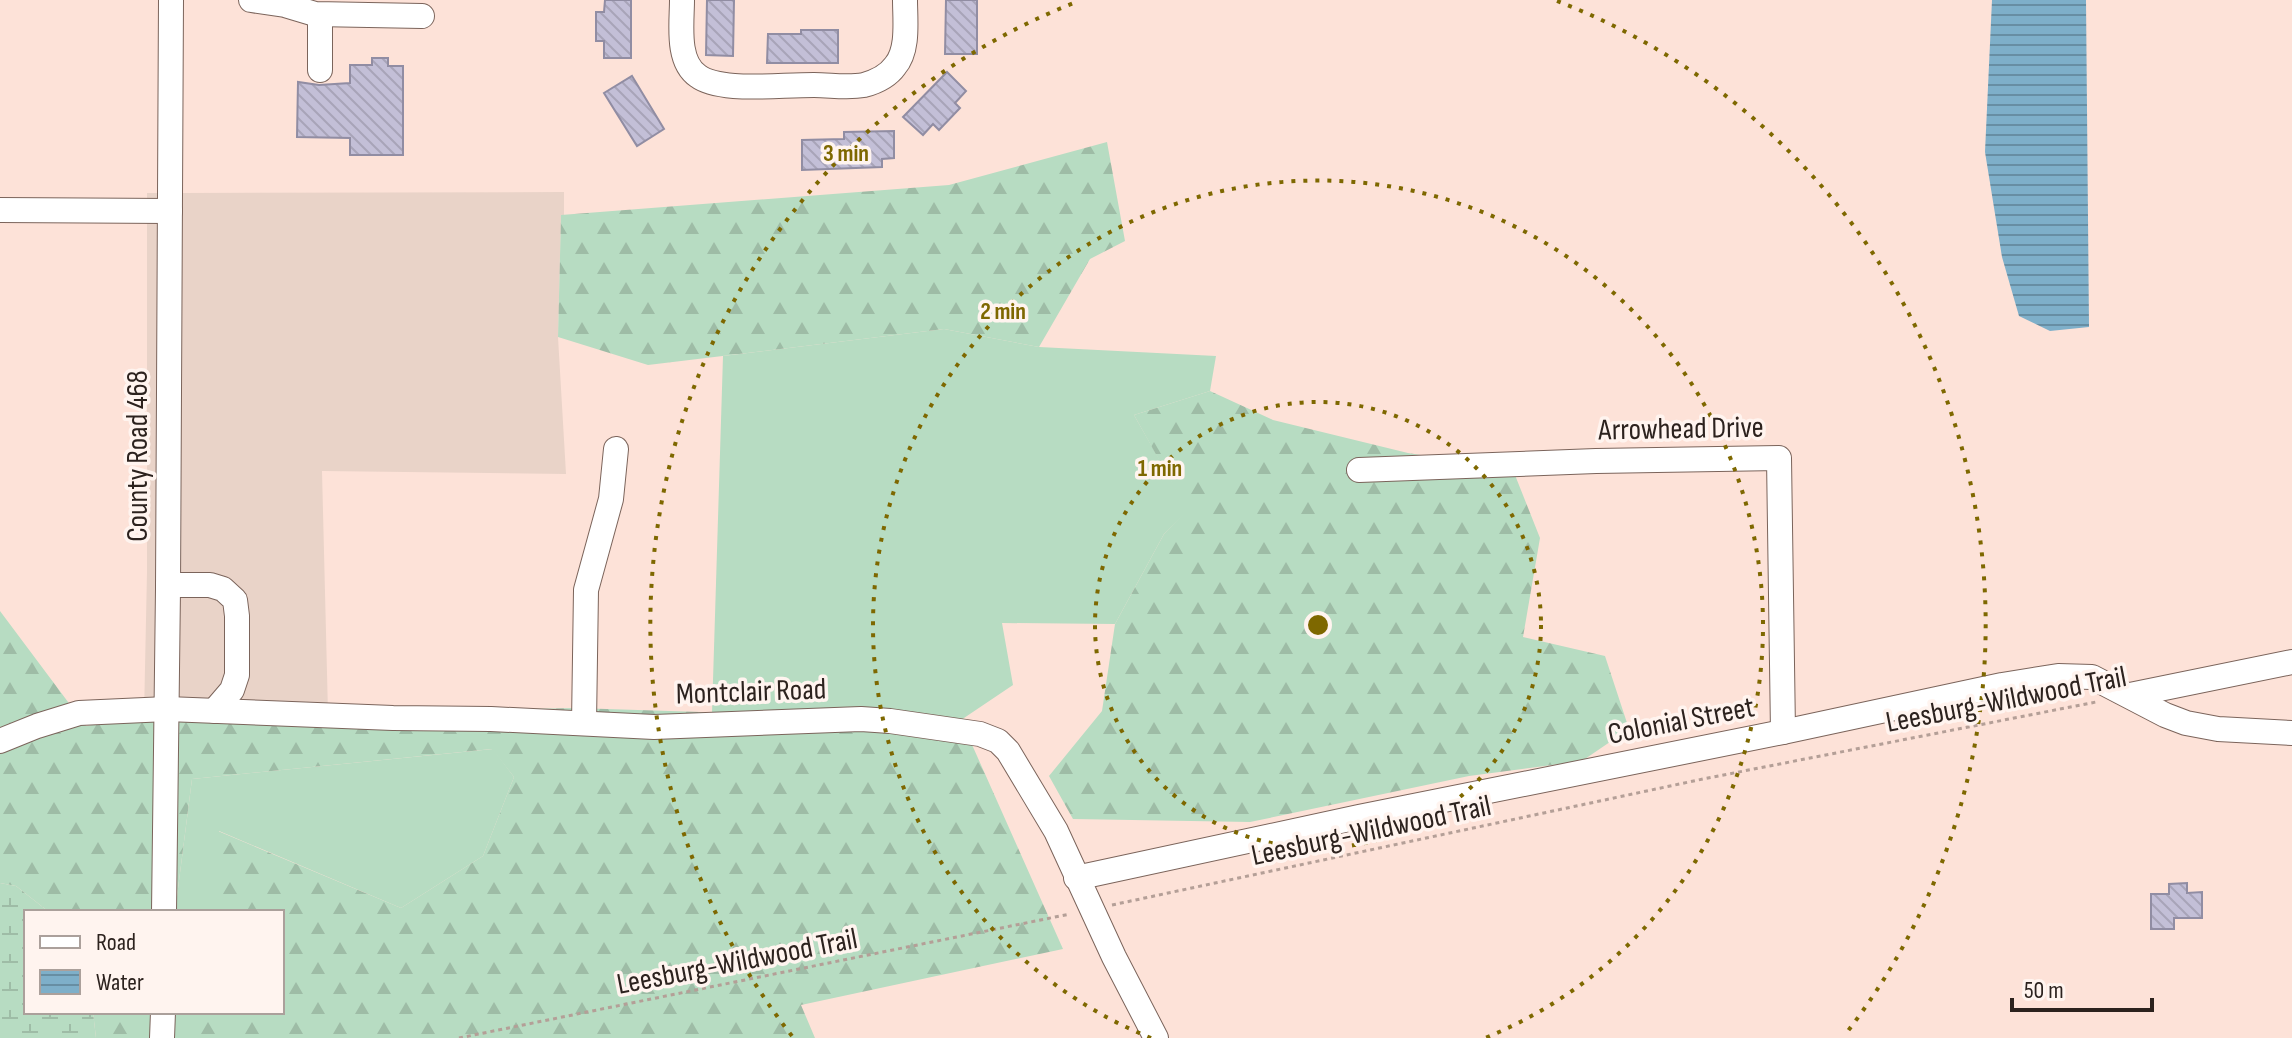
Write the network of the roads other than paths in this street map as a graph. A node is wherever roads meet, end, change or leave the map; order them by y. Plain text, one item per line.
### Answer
1 (171, 0) edge
2 (251, 0) edge
3 (682, 0) edge
4 (905, 0) edge
5 (320, 15) junction
6 (422, 16) dead end
7 (320, 70) dead end
8 (0, 210) edge
9 (170, 211) junction
10 (616, 449) dead end
11 (1359, 470) dead end
12 (168, 585) junction
13 (2292, 662) edge
14 (2130, 695) junction
15 (167, 709) junction
16 (214, 711) junction
17 (584, 723) junction
18 (1783, 732) junction
19 (2292, 733) edge
20 (0, 741) edge
21 (1076, 878) junction
22 (164, 910) edge
23 (163, 1014) edge
24 (162, 1038) edge
25 (1156, 1038) edge

1 - 9 street, County Road 468
2 - 5 street
3 - 4 street
5 - 6 street
5 - 7 street
8 - 9 street
9 - 12 street, County Road 468
10 - 17 street
11 - 18 street, Arrowhead Drive
12 - 15 street, County Road 468
12 - 16 street
13 - 14 street
14 - 18 street, Colonial Street
14 - 19 street, Colonial Street
15 - 16 street, Montclair Road
15 - 20 street, Montclair Road
15 - 22 street, County Road 468
16 - 17 street, Montclair Road
17 - 21 street, Montclair Road
18 - 21 street, Colonial Street
21 - 25 street, Montclair Road
23 - 24 street

